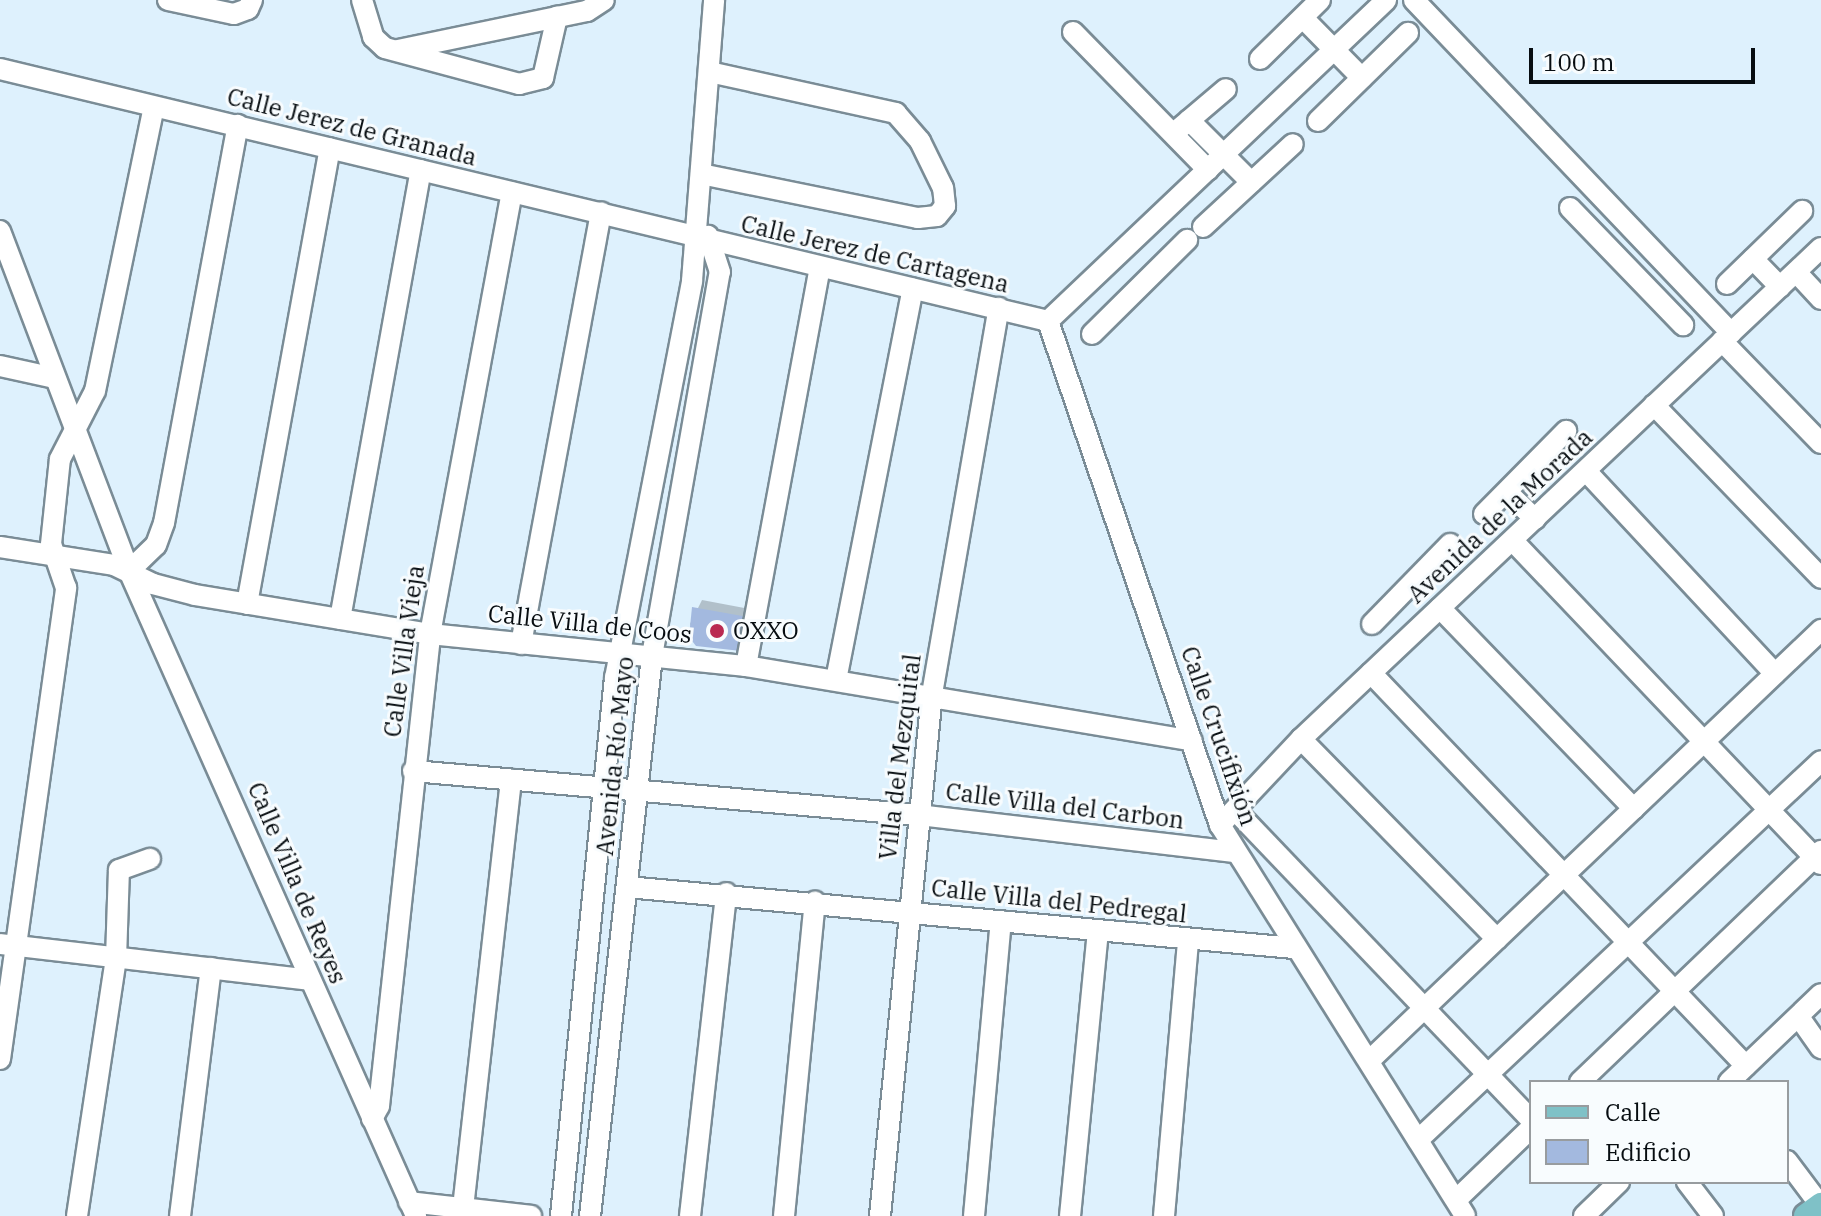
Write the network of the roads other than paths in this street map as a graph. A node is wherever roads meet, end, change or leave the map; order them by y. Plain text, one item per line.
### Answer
1 (168, 0) edge
2 (252, 0) edge
3 (362, 0) edge
4 (604, 0) edge
5 (714, 0) edge
6 (1320, 0) edge
7 (1386, 0) edge
8 (1414, 0) edge
9 (557, 17) junction
10 (1303, 18) junction
11 (1073, 32) dead end
12 (1408, 33) dead end
13 (1334, 50) junction
14 (395, 51) junction
15 (1260, 59) dead end
16 (0, 69) edge
17 (710, 72) junction
18 (1362, 78) junction
19 (1226, 89) dead end
20 (154, 107) junction
21 (1318, 121) dead end
22 (238, 125) junction
23 (1182, 127) junction
24 (1293, 144) dead end
25 (330, 148) junction
26 (1224, 156) junction
27 (421, 170) junction
28 (1208, 170) junction
29 (701, 174) junction
30 (1251, 182) junction
31 (512, 193) junction
32 (1570, 208) dead end
33 (1802, 211) dead end
34 (601, 212) junction
35 (1203, 227) dead end
36 (0, 231) edge
37 (701, 237) junction
38 (1187, 240) dead end
39 (1648, 247) junction
40 (1821, 248) edge
41 (1117, 257) junction
42 (1753, 259) junction
43 (820, 267) junction
44 (1628, 267) junction
45 (1796, 272) junction
46 (1143, 282) junction
47 (1727, 284) dead end
48 (1780, 287) junction
49 (913, 288) junction
50 (1821, 299) edge
51 (999, 308) junction
52 (1048, 321) junction
53 (1683, 325) dead end
54 (1092, 334) dead end
55 (1726, 337) junction
56 (0, 366) edge
57 (55, 378) junction
58 (1654, 405) junction
59 (1566, 431) dead end
60 (75, 432) junction
61 (1821, 443) edge
62 (1586, 471) junction
63 (1507, 492) junction
64 (1484, 514) dead end
65 (1535, 519) junction
66 (1513, 541) junction
67 (1450, 544) dead end
68 (0, 547) edge
69 (54, 554) junction
70 (129, 571) junction
71 (1821, 578) edge
72 (1398, 597) junction
73 (247, 604) junction
74 (1440, 608) junction
75 (340, 619) junction
76 (1425, 623) junction
77 (1372, 624) dead end
78 (1821, 630) edge
79 (430, 634) junction
80 (521, 644) junction
81 (619, 653) junction
82 (652, 656) junction
83 (746, 666) junction
84 (1371, 673) junction
85 (1775, 674) junction
86 (836, 680) junction
87 (932, 694) junction
88 (1301, 739) junction
89 (1192, 741) junction
90 (1705, 741) junction
91 (1821, 761) edge
92 (413, 771) junction
93 (511, 780) junction
94 (606, 790) junction
95 (638, 791) junction
96 (1634, 809) junction
97 (1235, 810) junction
98 (1769, 810) junction
99 (919, 815) junction
100 (1220, 825) junction
101 (1233, 852) junction
102 (1819, 857) edge
103 (150, 859) dead end
104 (1565, 874) junction
105 (627, 887) junction
106 (726, 893) junction
107 (815, 902) junction
108 (907, 913) junction
109 (1001, 921) junction
110 (1098, 932) junction
111 (1497, 939) junction
112 (1188, 941) junction
113 (1630, 941) junction
114 (8, 946) edge
115 (1294, 948) junction
116 (116, 959) junction
117 (211, 968) junction
118 (310, 980) junction
119 (1677, 990) junction
120 (1821, 994) edge
121 (1424, 1011) junction
122 (1799, 1017) junction
123 (1821, 1048) edge
124 (0, 1059) edge
125 (1369, 1061) junction
126 (1746, 1066) junction
127 (1487, 1076) junction
128 (1582, 1080) edge
129 (1731, 1080) edge
130 (1529, 1118) edge
131 (372, 1119) junction
132 (1529, 1130) edge
133 (1418, 1140) junction
134 (1789, 1164) edge
135 (1689, 1184) edge
136 (1605, 1186) edge
137 (1821, 1205) edge
138 (463, 1208) junction
139 (1460, 1208) edge
140 (412, 1209) edge
141 (77, 1216) edge
142 (180, 1216) edge
143 (531, 1216) edge
144 (561, 1216) edge
145 (590, 1216) edge
146 (690, 1216) edge
147 (784, 1216) edge
148 (880, 1216) edge
149 (974, 1216) edge
150 (1070, 1216) edge
151 (1164, 1216) edge
152 (1584, 1216) edge
153 (1713, 1216) edge
154 (1806, 1216) edge

1 - 2 street
3 - 14 street
4 - 9 street
5 - 17 street, Avenida Río Mayo
6 - 10 street
7 - 13 street
8 - 39 street
9 - 14 street
9 - 14 street
10 - 13 street
10 - 15 street
11 - 23 street
12 - 18 street
13 - 18 street
13 - 26 street
16 - 20 street, Calle Jerez de Granada
17 - 29 street, Avenida Río Mayo
17 - 29 street
18 - 21 street
19 - 23 street
20 - 22 street, Calle Jerez de Granada
20 - 60 street
22 - 25 street, Calle Jerez de Granada
22 - 70 street
23 - 26 street
23 - 28 street
24 - 30 street
25 - 27 street, Calle Jerez de Granada
25 - 73 street
26 - 28 street
26 - 30 street
27 - 31 street, Calle Jerez de Granada
27 - 75 street
28 - 41 street
29 - 37 street, Avenida Río Mayo
30 - 35 street
31 - 34 street, Calle Jerez de Granada
31 - 79 street, Calle Villa Vieja
32 - 44 street
33 - 42 street
34 - 37 street, Calle Jerez de Granada
34 - 80 street
36 - 57 street, Calle Villa de Reyes
37 - 43 street, Calle Jerez de Cartagena
37 - 81 street, Avenida Río Mayo
37 - 82 street, Avenida Río Mayo
38 - 46 street
39 - 44 street
39 - 55 street
40 - 45 street, Avenida de la Morada
41 - 46 street
41 - 52 street
42 - 47 street
42 - 48 street
43 - 49 street, Calle Jerez de Cartagena
43 - 83 street
44 - 53 street
45 - 48 street, Avenida de la Morada
45 - 50 street
46 - 54 street
48 - 55 street, Avenida de la Morada
49 - 51 street, Calle Jerez de Cartagena
49 - 86 street
51 - 52 street, Calle Jerez de Cartagena
51 - 87 street, Villa del Mezquital
52 - 89 street, Calle Crucifixión
55 - 58 street, Avenida de la Morada
55 - 61 street
56 - 57 street
57 - 60 street, Calle Villa de Reyes
58 - 62 street, Avenida de la Morada
58 - 71 street
59 - 63 street
60 - 69 street
60 - 70 street, Calle Villa de Reyes
62 - 65 street, Avenida de la Morada
62 - 85 street
63 - 64 street
63 - 65 street
65 - 66 street, Avenida de la Morada
66 - 74 street, Avenida de la Morada
66 - 90 street
67 - 72 street
68 - 69 street, Calle Villa de Coos
69 - 70 street, Calle Villa de Coos
69 - 114 street
70 - 73 street, Calle Villa de Coos
70 - 118 street, Calle Villa de Reyes
72 - 76 street
72 - 77 street
73 - 75 street, Calle Villa de Coos
74 - 76 street, Avenida de la Morada
74 - 96 street
75 - 79 street, Calle Villa de Coos
76 - 84 street, Avenida de la Morada
78 - 85 street
79 - 80 street, Calle Villa de Coos
79 - 92 street, Calle Villa Vieja
80 - 81 street, Calle Villa de Coos
81 - 82 street, Calle Villa de Coos
81 - 94 street, Avenida Río Mayo
82 - 83 street, Calle Villa de Coos
82 - 95 street, Avenida Río Mayo
83 - 86 street, Calle Villa de Coos
84 - 88 street, Avenida de la Morada
84 - 104 street
85 - 90 street
86 - 87 street, Calle Villa de Coos
87 - 89 street, Calle Villa de Coos
87 - 99 street, Villa del Mezquital
88 - 97 street, Avenida de la Morada
88 - 111 street
89 - 100 street, Calle Crucifixión
90 - 96 street
90 - 98 street
91 - 98 street
92 - 93 street, Calle Villa del Carbon
92 - 131 street, Calle Villa Vieja
93 - 94 street, Calle Villa del Carbon
93 - 138 street
94 - 95 street, Calle Villa del Carbon
94 - 144 street, Avenida Río Mayo
95 - 99 street, Calle Villa del Carbon
95 - 105 street, Avenida Río Mayo
96 - 104 street
97 - 100 street, Avenida de la Morada
97 - 121 street
98 - 102 street
98 - 113 street
99 - 101 street, Calle Villa del Carbon
99 - 108 street, Villa del Mezquital
100 - 101 street, Calle Crucifixión
101 - 115 street, Calle Crucifixión
102 - 119 street
103 - 116 street
104 - 111 street
104 - 113 street
105 - 106 street, Calle Villa del Pedregal
105 - 145 street, Avenida Río Mayo
106 - 107 street, Calle Villa del Pedregal
106 - 146 street
107 - 108 street, Calle Villa del Pedregal
107 - 147 street
108 - 109 street, Calle Villa del Pedregal
108 - 148 street, Villa del Mezquital
109 - 110 street, Calle Villa del Pedregal
109 - 149 street
110 - 112 street, Calle Villa del Pedregal
110 - 150 street
111 - 121 street
112 - 115 street, Calle Villa del Pedregal
112 - 151 street
113 - 119 street
113 - 127 street
114 - 116 street
114 - 124 street
115 - 125 street, Calle Crucifixión
116 - 117 street
116 - 141 street
117 - 118 street
117 - 142 street
118 - 131 street, Calle Villa de Reyes
119 - 126 street
119 - 128 street
120 - 122 street
121 - 125 street
121 - 127 street
122 - 123 street
122 - 126 street
125 - 133 street, Calle Crucifixión
126 - 129 street
127 - 130 street
127 - 133 street
131 - 140 street, Calle Villa de Reyes
132 - 139 street
133 - 139 street, Calle Crucifixión
134 - 137 street
135 - 153 street
136 - 152 street
137 - 154 main road
138 - 140 street
138 - 143 street

